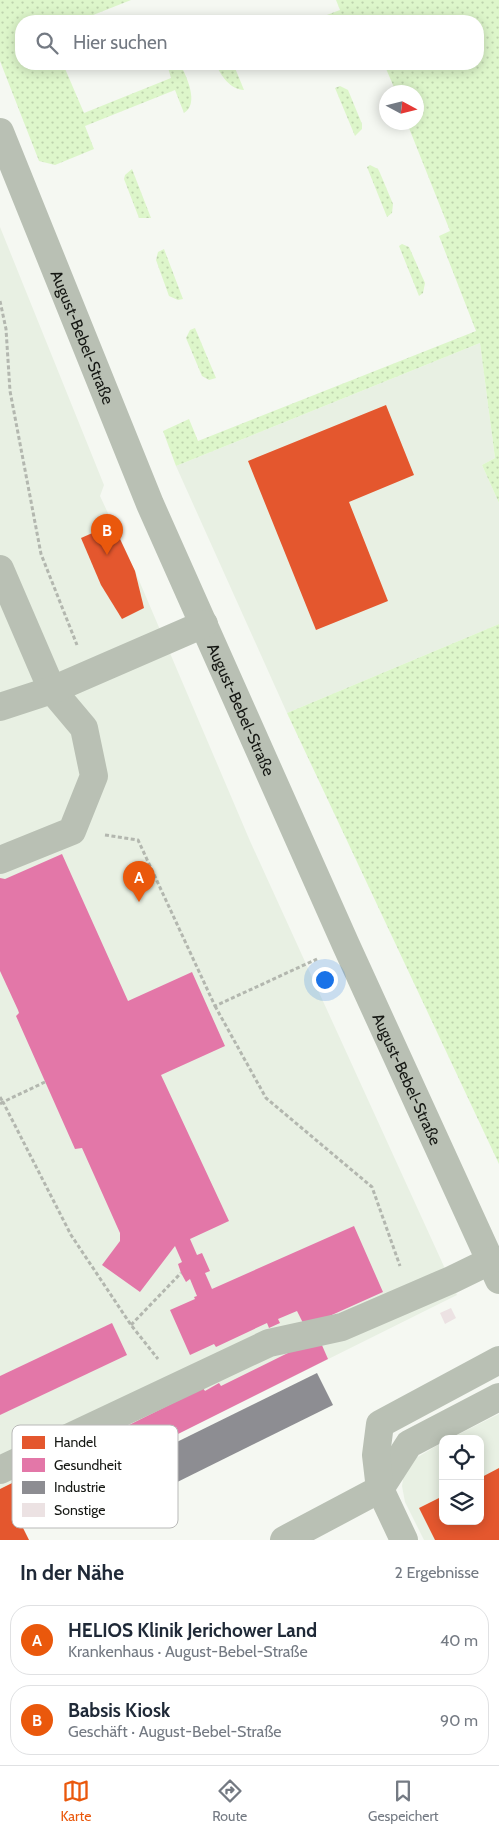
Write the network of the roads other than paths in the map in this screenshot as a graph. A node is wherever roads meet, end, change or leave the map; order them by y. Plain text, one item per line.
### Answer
1 (0, 132) edge
2 (0, 569) edge
3 (204, 624) junction
4 (52, 690) junction
5 (0, 707) edge
6 (0, 860) edge
7 (494, 1270) edge
8 (499, 1360) edge
9 (499, 1397) edge
10 (94, 1425) edge
11 (12, 1464) edge
12 (0, 1470) edge
13 (380, 1489) junction
14 (284, 1540) edge
15 (404, 1540) edge

1 - 3 street, August-Bebel-Straße
2 - 4 street
3 - 4 street
3 - 7 street, August-Bebel-Straße
4 - 5 street
4 - 6 street
7 - 10 street
8 - 13 street
9 - 13 street
11 - 12 street
13 - 14 street
13 - 15 street

